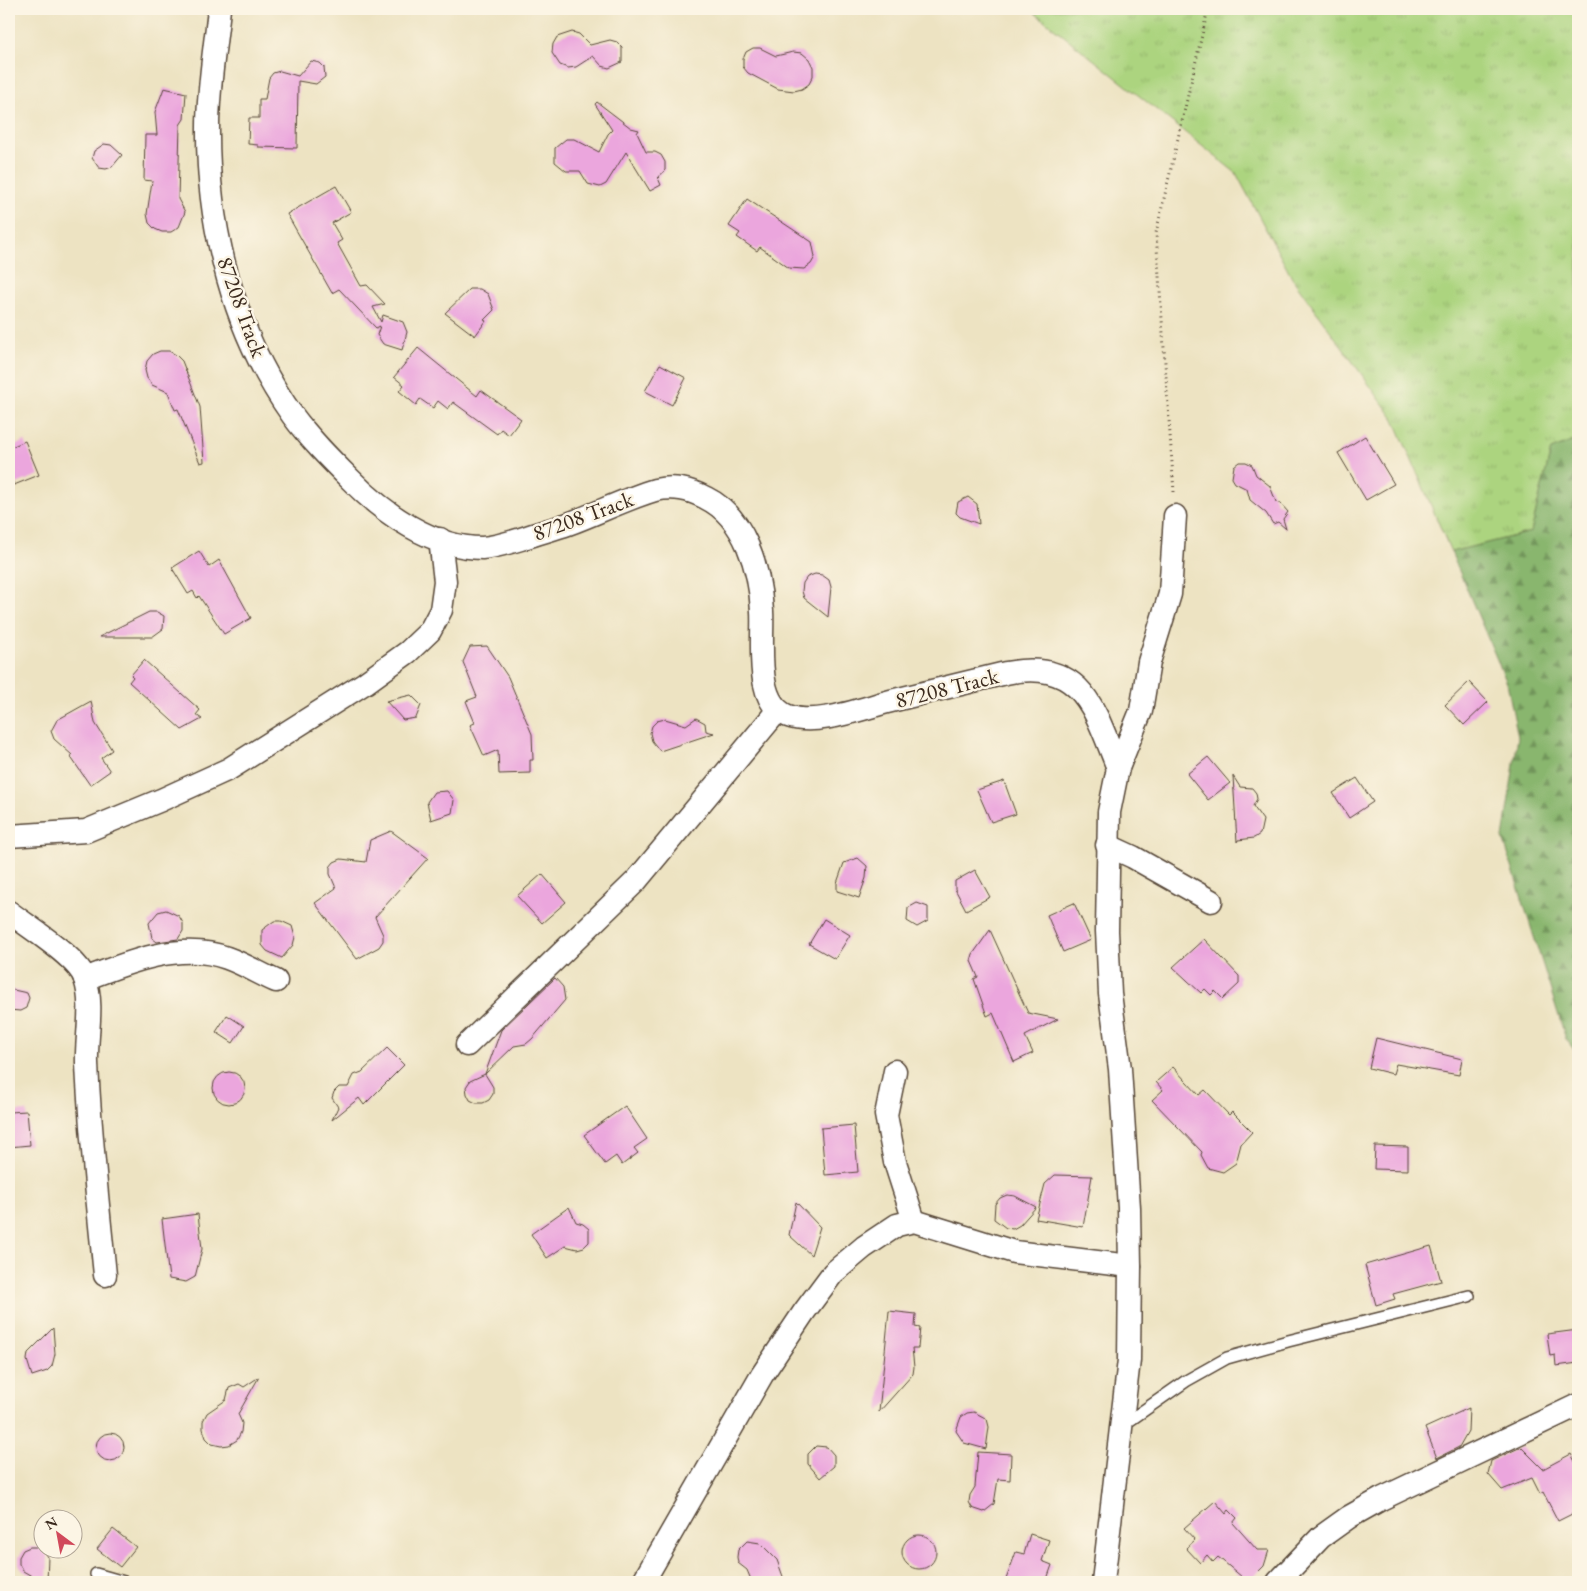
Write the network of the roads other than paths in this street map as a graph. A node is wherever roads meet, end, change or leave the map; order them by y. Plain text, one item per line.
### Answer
1 (219, 9) edge
2 (1175, 516) road end
3 (440, 539) junction
4 (778, 710) junction
5 (1118, 768) junction
6 (9, 836) edge
7 (1107, 845) junction
8 (1211, 901) dead end
9 (9, 912) edge
10 (85, 979) junction
11 (276, 981) dead end
12 (467, 1046) dead end
13 (896, 1070) dead end
14 (914, 1221) junction
15 (1130, 1266) junction
16 (105, 1275) dead end
17 (1469, 1296) dead end
18 (1578, 1404) edge
19 (1121, 1426) junction
20 (96, 1574) dead end
21 (124, 1582) edge
22 (643, 1582) edge
23 (1103, 1582) edge
24 (1278, 1582) edge

1 - 3 street, 87208 Track
2 - 5 street
3 - 4 street, 87208 Track
3 - 6 street
4 - 5 street, 87208 Track
4 - 12 street
5 - 7 street
7 - 8 street
7 - 15 street
9 - 10 street
10 - 11 street
10 - 16 street
13 - 14 street
14 - 15 street
14 - 22 street
15 - 19 street
17 - 19 lane
18 - 24 street
19 - 23 street
20 - 21 lane

